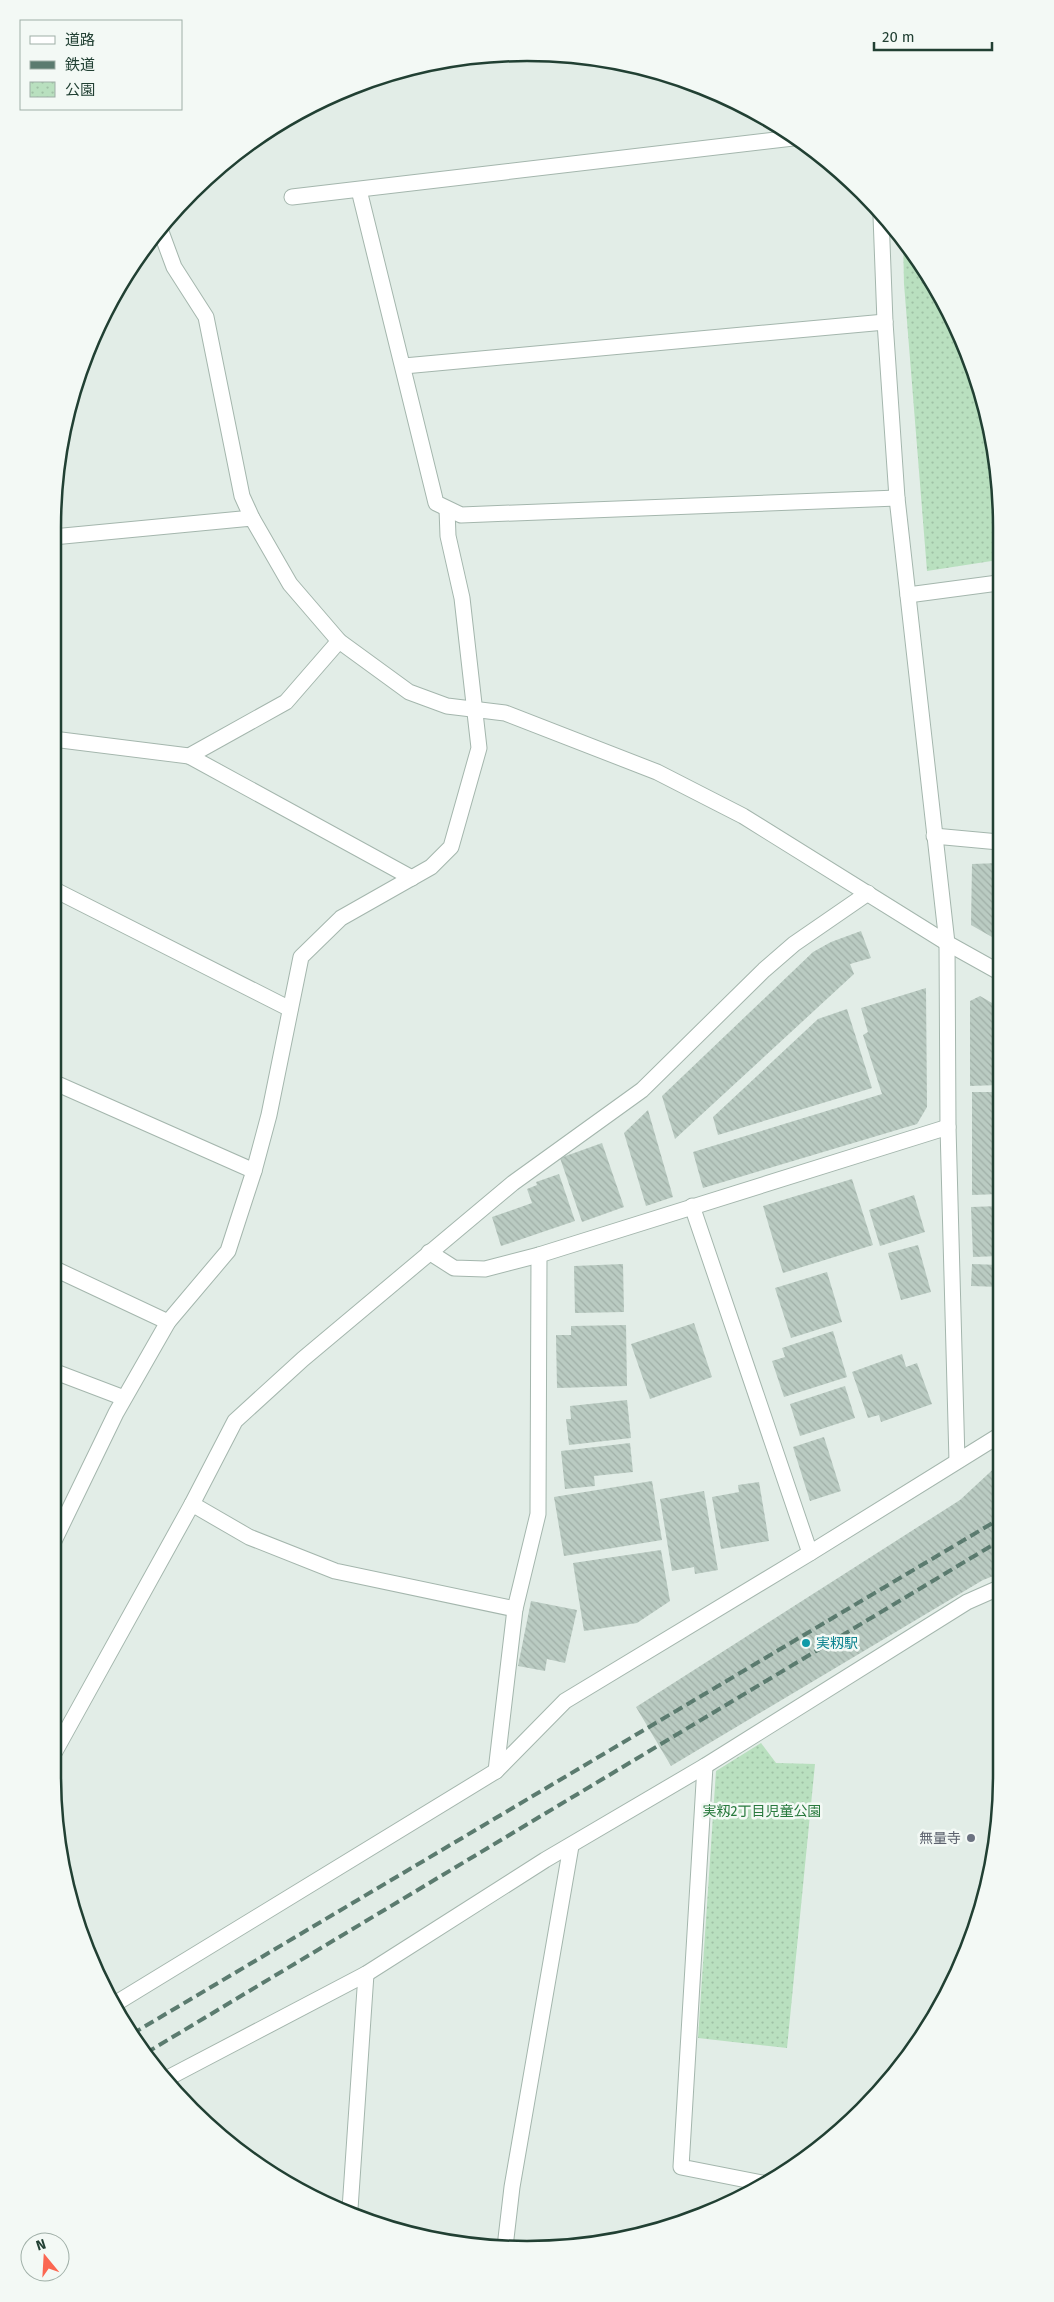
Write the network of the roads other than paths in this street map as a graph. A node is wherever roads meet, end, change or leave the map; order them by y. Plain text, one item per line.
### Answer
1 (785, 139) edge
2 (359, 190) junction
3 (292, 197) dead end
4 (881, 225) edge
5 (163, 236) edge
6 (885, 322) junction
7 (404, 366) junction
8 (897, 498) junction
9 (447, 508) junction
10 (252, 518) junction
11 (61, 536) edge
12 (993, 584) edge
13 (908, 595) junction
14 (339, 641) junction
15 (476, 710) junction
16 (61, 740) edge
17 (189, 756) junction
18 (934, 836) junction
19 (993, 841) edge
20 (412, 878) junction
21 (868, 893) junction
22 (61, 894) edge
23 (947, 943) junction
24 (993, 969) edge
25 (290, 1010) junction
26 (61, 1086) edge
27 (948, 1128) junction
28 (254, 1171) junction
29 (692, 1206) junction
30 (429, 1252) junction
31 (539, 1255) junction
32 (61, 1272) edge
33 (168, 1322) junction
34 (61, 1375) edge
35 (124, 1398) junction
36 (993, 1439) edge
37 (957, 1461) junction
38 (192, 1504) junction
39 (61, 1525) edge
40 (810, 1553) junction
41 (993, 1591) edge
42 (515, 1609) junction
43 (61, 1739) edge
44 (706, 1766) junction
45 (496, 1771) junction
46 (571, 1846) junction
47 (366, 1974) junction
48 (120, 2001) edge
49 (172, 2076) edge
50 (754, 2181) edge
51 (350, 2205) edge
52 (506, 2240) edge

1 - 2 street
2 - 3 street
2 - 7 street
4 - 6 street
5 - 10 street
6 - 7 street
6 - 8 street
7 - 9 street
8 - 9 street
8 - 13 street
9 - 15 street
10 - 11 street
10 - 14 street
12 - 13 street
13 - 18 street
14 - 15 street
14 - 17 street
15 - 20 street
15 - 21 street
16 - 17 street
17 - 20 street
18 - 19 street
18 - 23 street
20 - 25 street
21 - 23 street
21 - 30 street
22 - 25 street
23 - 24 street
23 - 27 street
25 - 28 street
26 - 28 street
27 - 29 street
27 - 37 street
28 - 33 street
29 - 31 street
29 - 40 street
30 - 31 street
30 - 38 street
31 - 42 street
32 - 33 street
33 - 35 street
34 - 35 street
35 - 39 street
36 - 37 street
37 - 40 street
38 - 42 street
38 - 43 street
40 - 45 street
41 - 44 street
42 - 45 street
44 - 46 street
44 - 50 street
45 - 48 street
46 - 47 street
46 - 52 street
47 - 49 street
47 - 51 street

